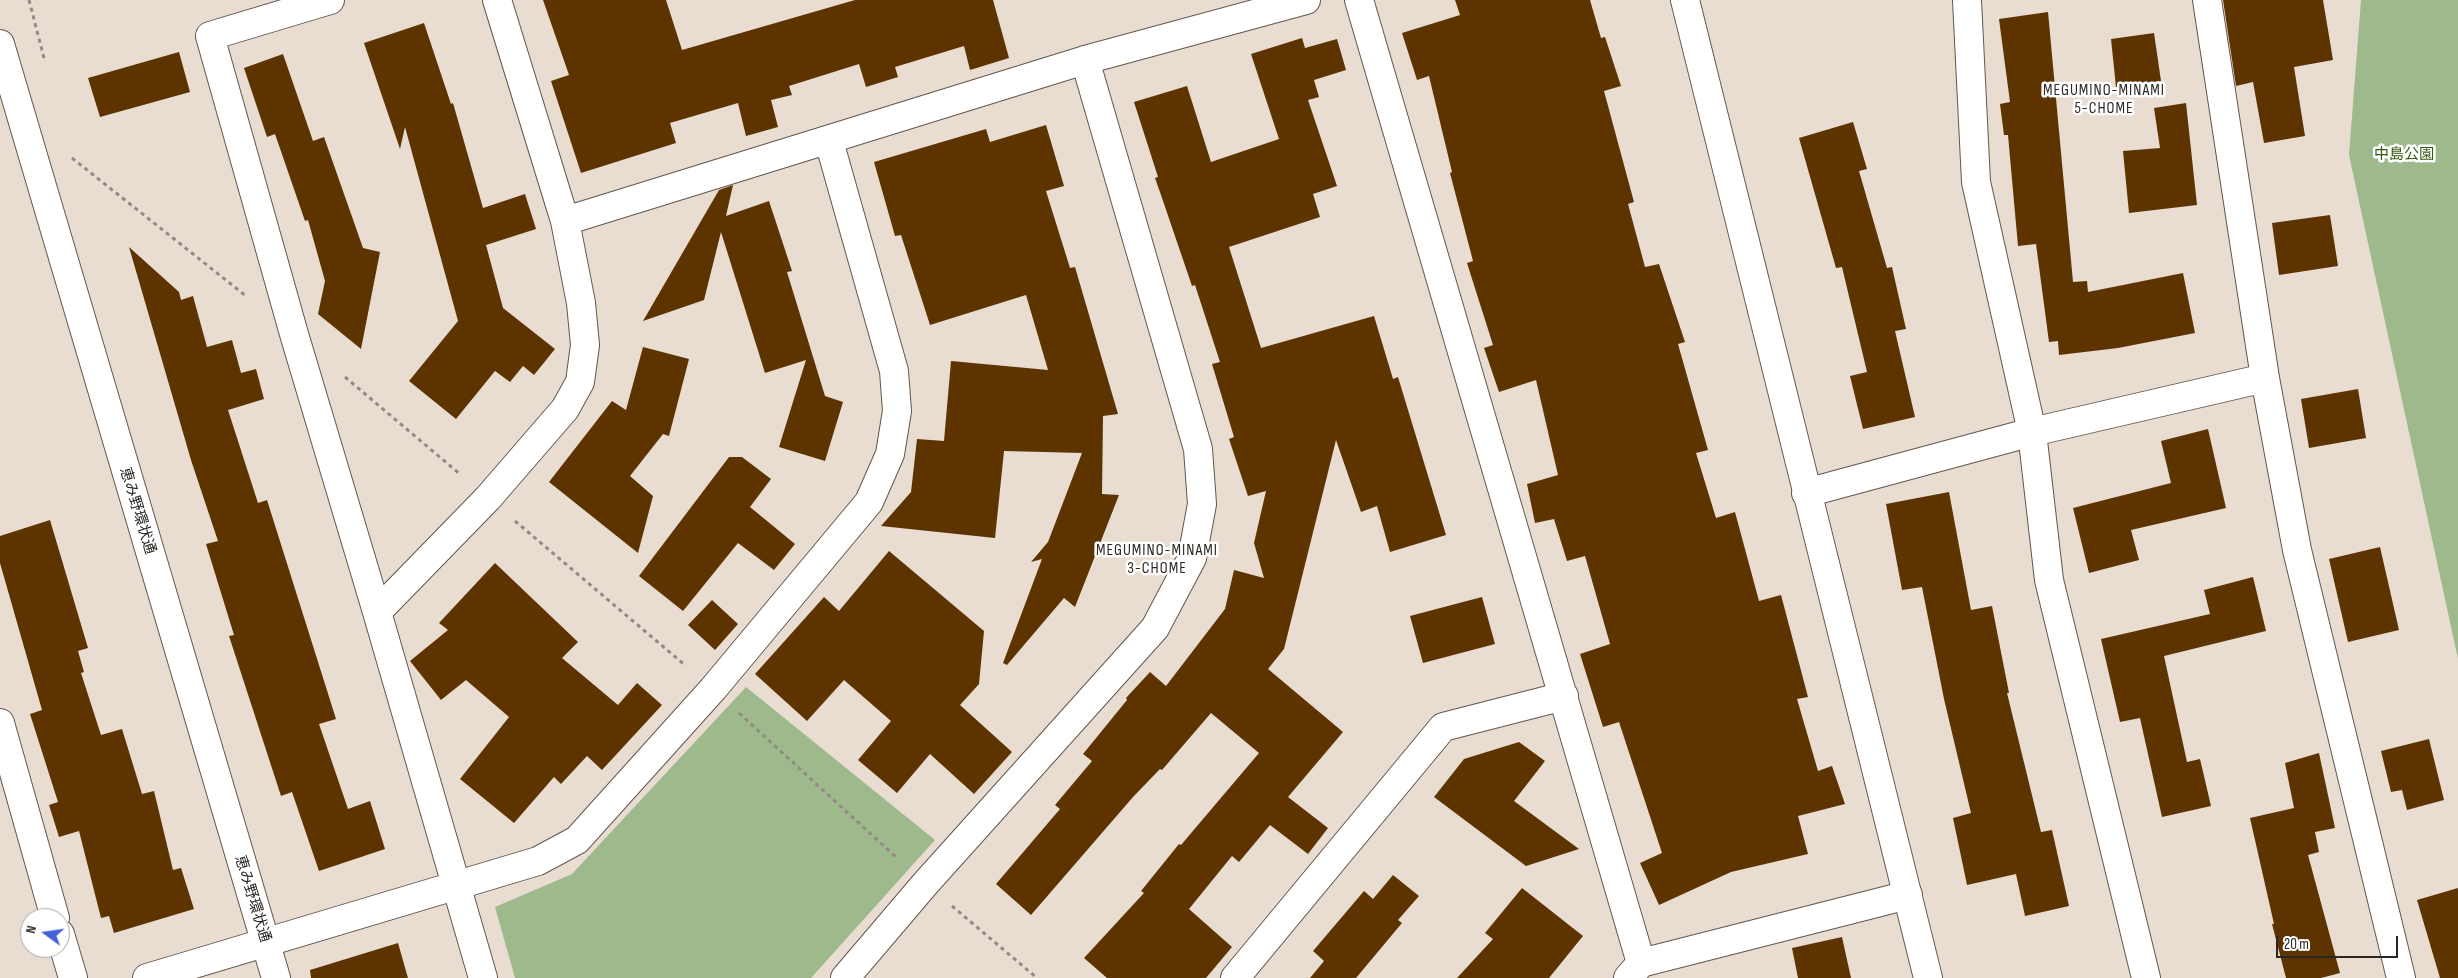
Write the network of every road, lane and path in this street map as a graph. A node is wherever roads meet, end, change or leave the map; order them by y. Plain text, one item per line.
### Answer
1 (330, 0) edge
2 (497, 0) edge
3 (1306, 0) edge
4 (1359, 0) edge
5 (1684, 0) edge
6 (1967, 0) edge
7 (2207, 0) edge
8 (0, 44) edge
9 (1085, 60) junction
10 (829, 141) junction
11 (70, 156) dead end
12 (564, 221) junction
13 (248, 297) dead end
14 (339, 372) dead end
15 (2265, 378) junction
16 (2032, 432) junction
17 (1806, 493) junction
18 (488, 498) junction
19 (378, 612) junction
20 (713, 689) junction
21 (1564, 696) junction
22 (0, 723) edge
23 (457, 884) junction
24 (925, 884) junction
25 (1908, 895) junction
26 (53, 908) edge
27 (265, 943) junction
28 (67, 958) edge
29 (1634, 971) edge
30 (72, 978) edge
31 (147, 978) edge
32 (276, 978) edge
33 (483, 978) edge
34 (845, 978) edge
35 (1037, 978) edge
36 (1235, 978) edge
37 (1928, 978) edge
38 (2146, 978) edge
39 (2401, 978) edge

1 - 19 street
2 - 12 street
3 - 9 street
4 - 21 street
5 - 17 street
6 - 16 street
7 - 15 street
8 - 27 street, 恵み野環状通
9 - 10 street
9 - 24 street
10 - 12 street
10 - 20 street
11 - 13 path
12 - 18 street
14 - 18 path
15 - 16 street
15 - 39 street
16 - 17 street
16 - 38 street
17 - 25 street
18 - 19 street
18 - 20 path
19 - 23 street
20 - 23 street
20 - 24 path
21 - 29 street
21 - 36 street
22 - 26 street
23 - 27 street
23 - 33 street
24 - 34 street
24 - 35 path
25 - 29 street
25 - 37 street
27 - 31 street
27 - 32 street, 恵み野環状通
28 - 30 street

